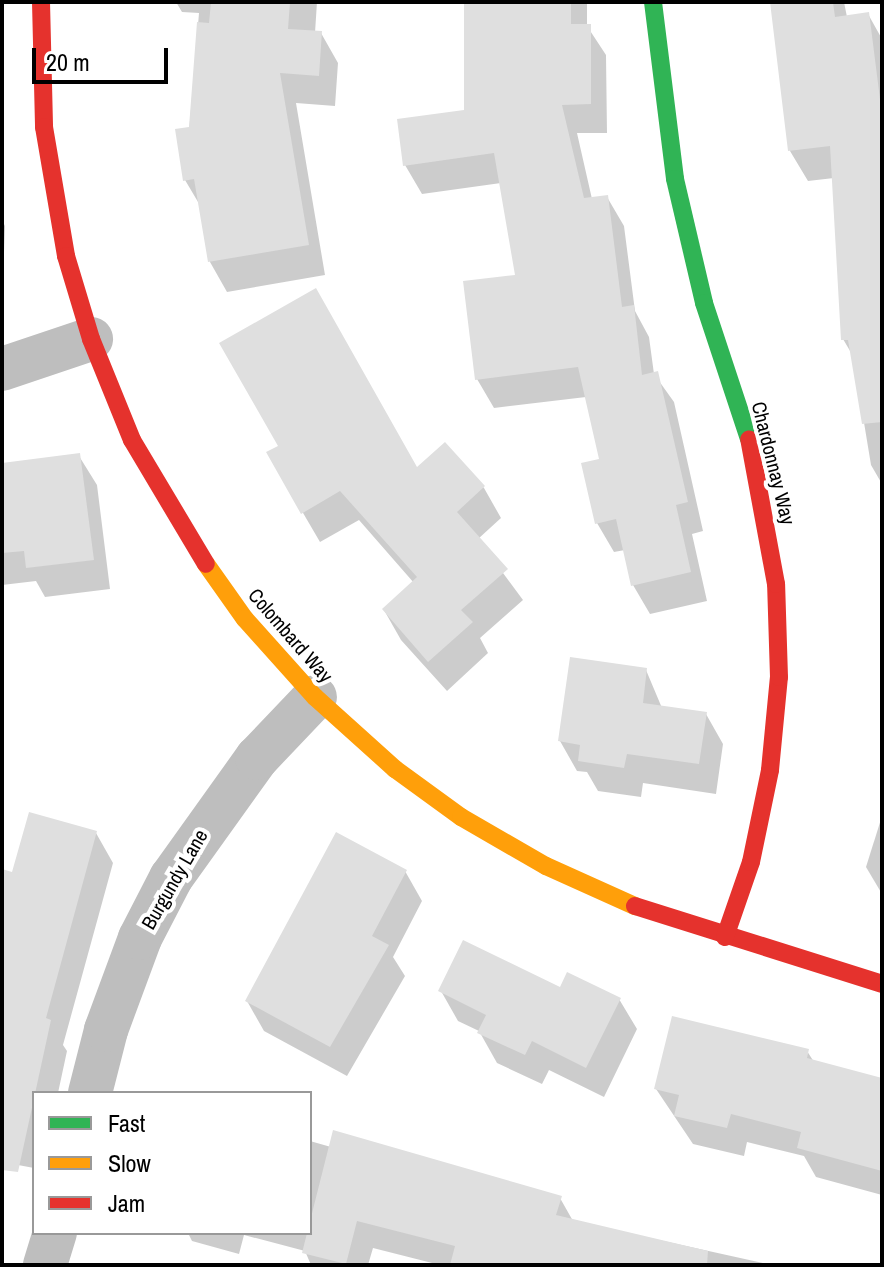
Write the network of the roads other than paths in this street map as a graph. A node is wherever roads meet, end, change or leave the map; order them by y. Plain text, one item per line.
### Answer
1 (41, 2) edge
2 (653, 2) edge
3 (91, 339) junction
4 (2, 369) edge
5 (315, 697) junction
6 (725, 937) junction
7 (882, 984) edge
8 (91, 1091) edge
9 (54, 1235) edge
10 (45, 1265) edge

1 - 3 street, Colombard Way
2 - 6 street, Chardonnay Way
3 - 4 street
3 - 5 street, Colombard Way
5 - 6 street, Colombard Way
5 - 8 street, Burgundy Lane
6 - 7 street, Colombard Way
9 - 10 street

